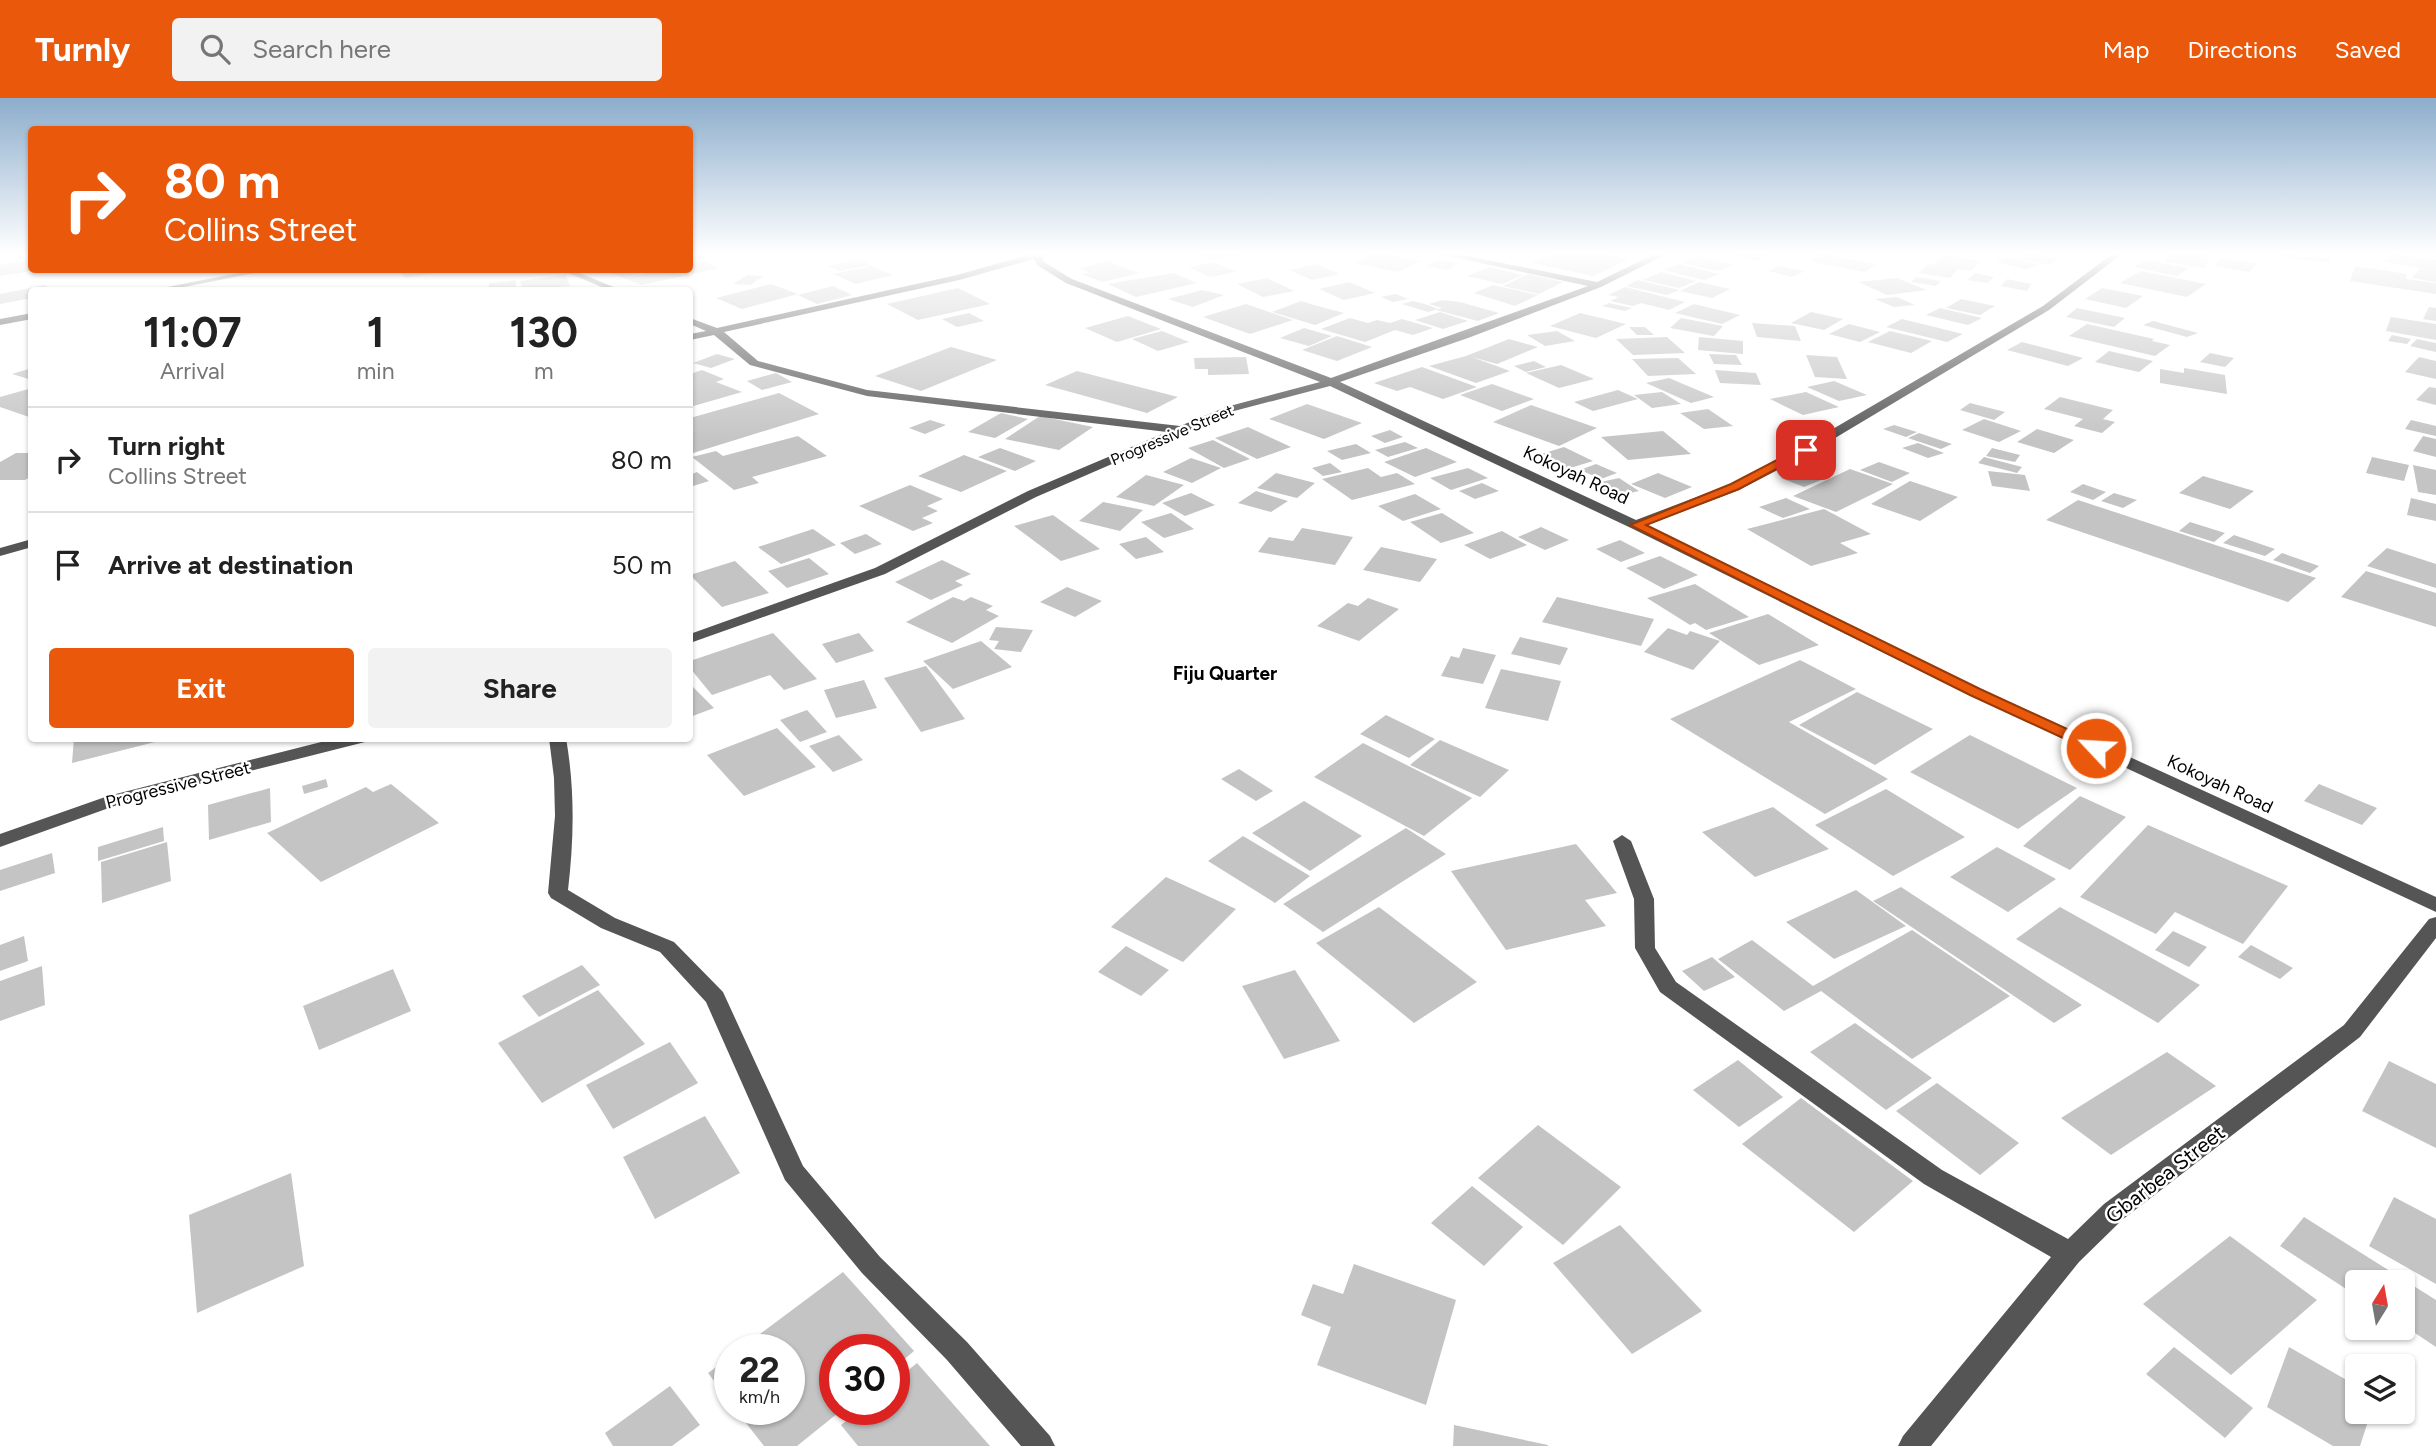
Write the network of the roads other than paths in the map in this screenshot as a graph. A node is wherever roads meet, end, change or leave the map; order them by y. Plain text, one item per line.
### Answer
1 (27, 317) edge
2 (776, 317) edge
3 (1162, 317) edge
4 (1510, 317) edge
5 (2031, 317) edge
6 (0, 322) edge
7 (693, 322) edge
8 (716, 331) junction
9 (693, 336) edge
10 (1331, 382) junction
11 (1184, 430) junction
12 (1636, 525) junction
13 (28, 544) edge
14 (0, 552) edge
15 (693, 638) edge
16 (343, 742) edge
17 (558, 742) edge
18 (0, 841) edge
19 (1622, 841) dead end
20 (2436, 905) edge
21 (2436, 924) edge
22 (2070, 1254) junction
23 (1040, 1446) edge
24 (1913, 1446) edge

1 - 6 street
2 - 8 street
3 - 10 street, Kokoyah Road
4 - 10 street, Progressive Street
5 - 12 street
7 - 8 street
8 - 9 street
8 - 11 street
10 - 11 street, Progressive Street
10 - 12 street, Kokoyah Road
11 - 15 street, Progressive Street
12 - 20 street, Kokoyah Road
13 - 14 street
16 - 18 street, Progressive Street
17 - 23 street
19 - 22 street
21 - 22 street, Gbarbea Street
22 - 24 street, Gbarbea Street

